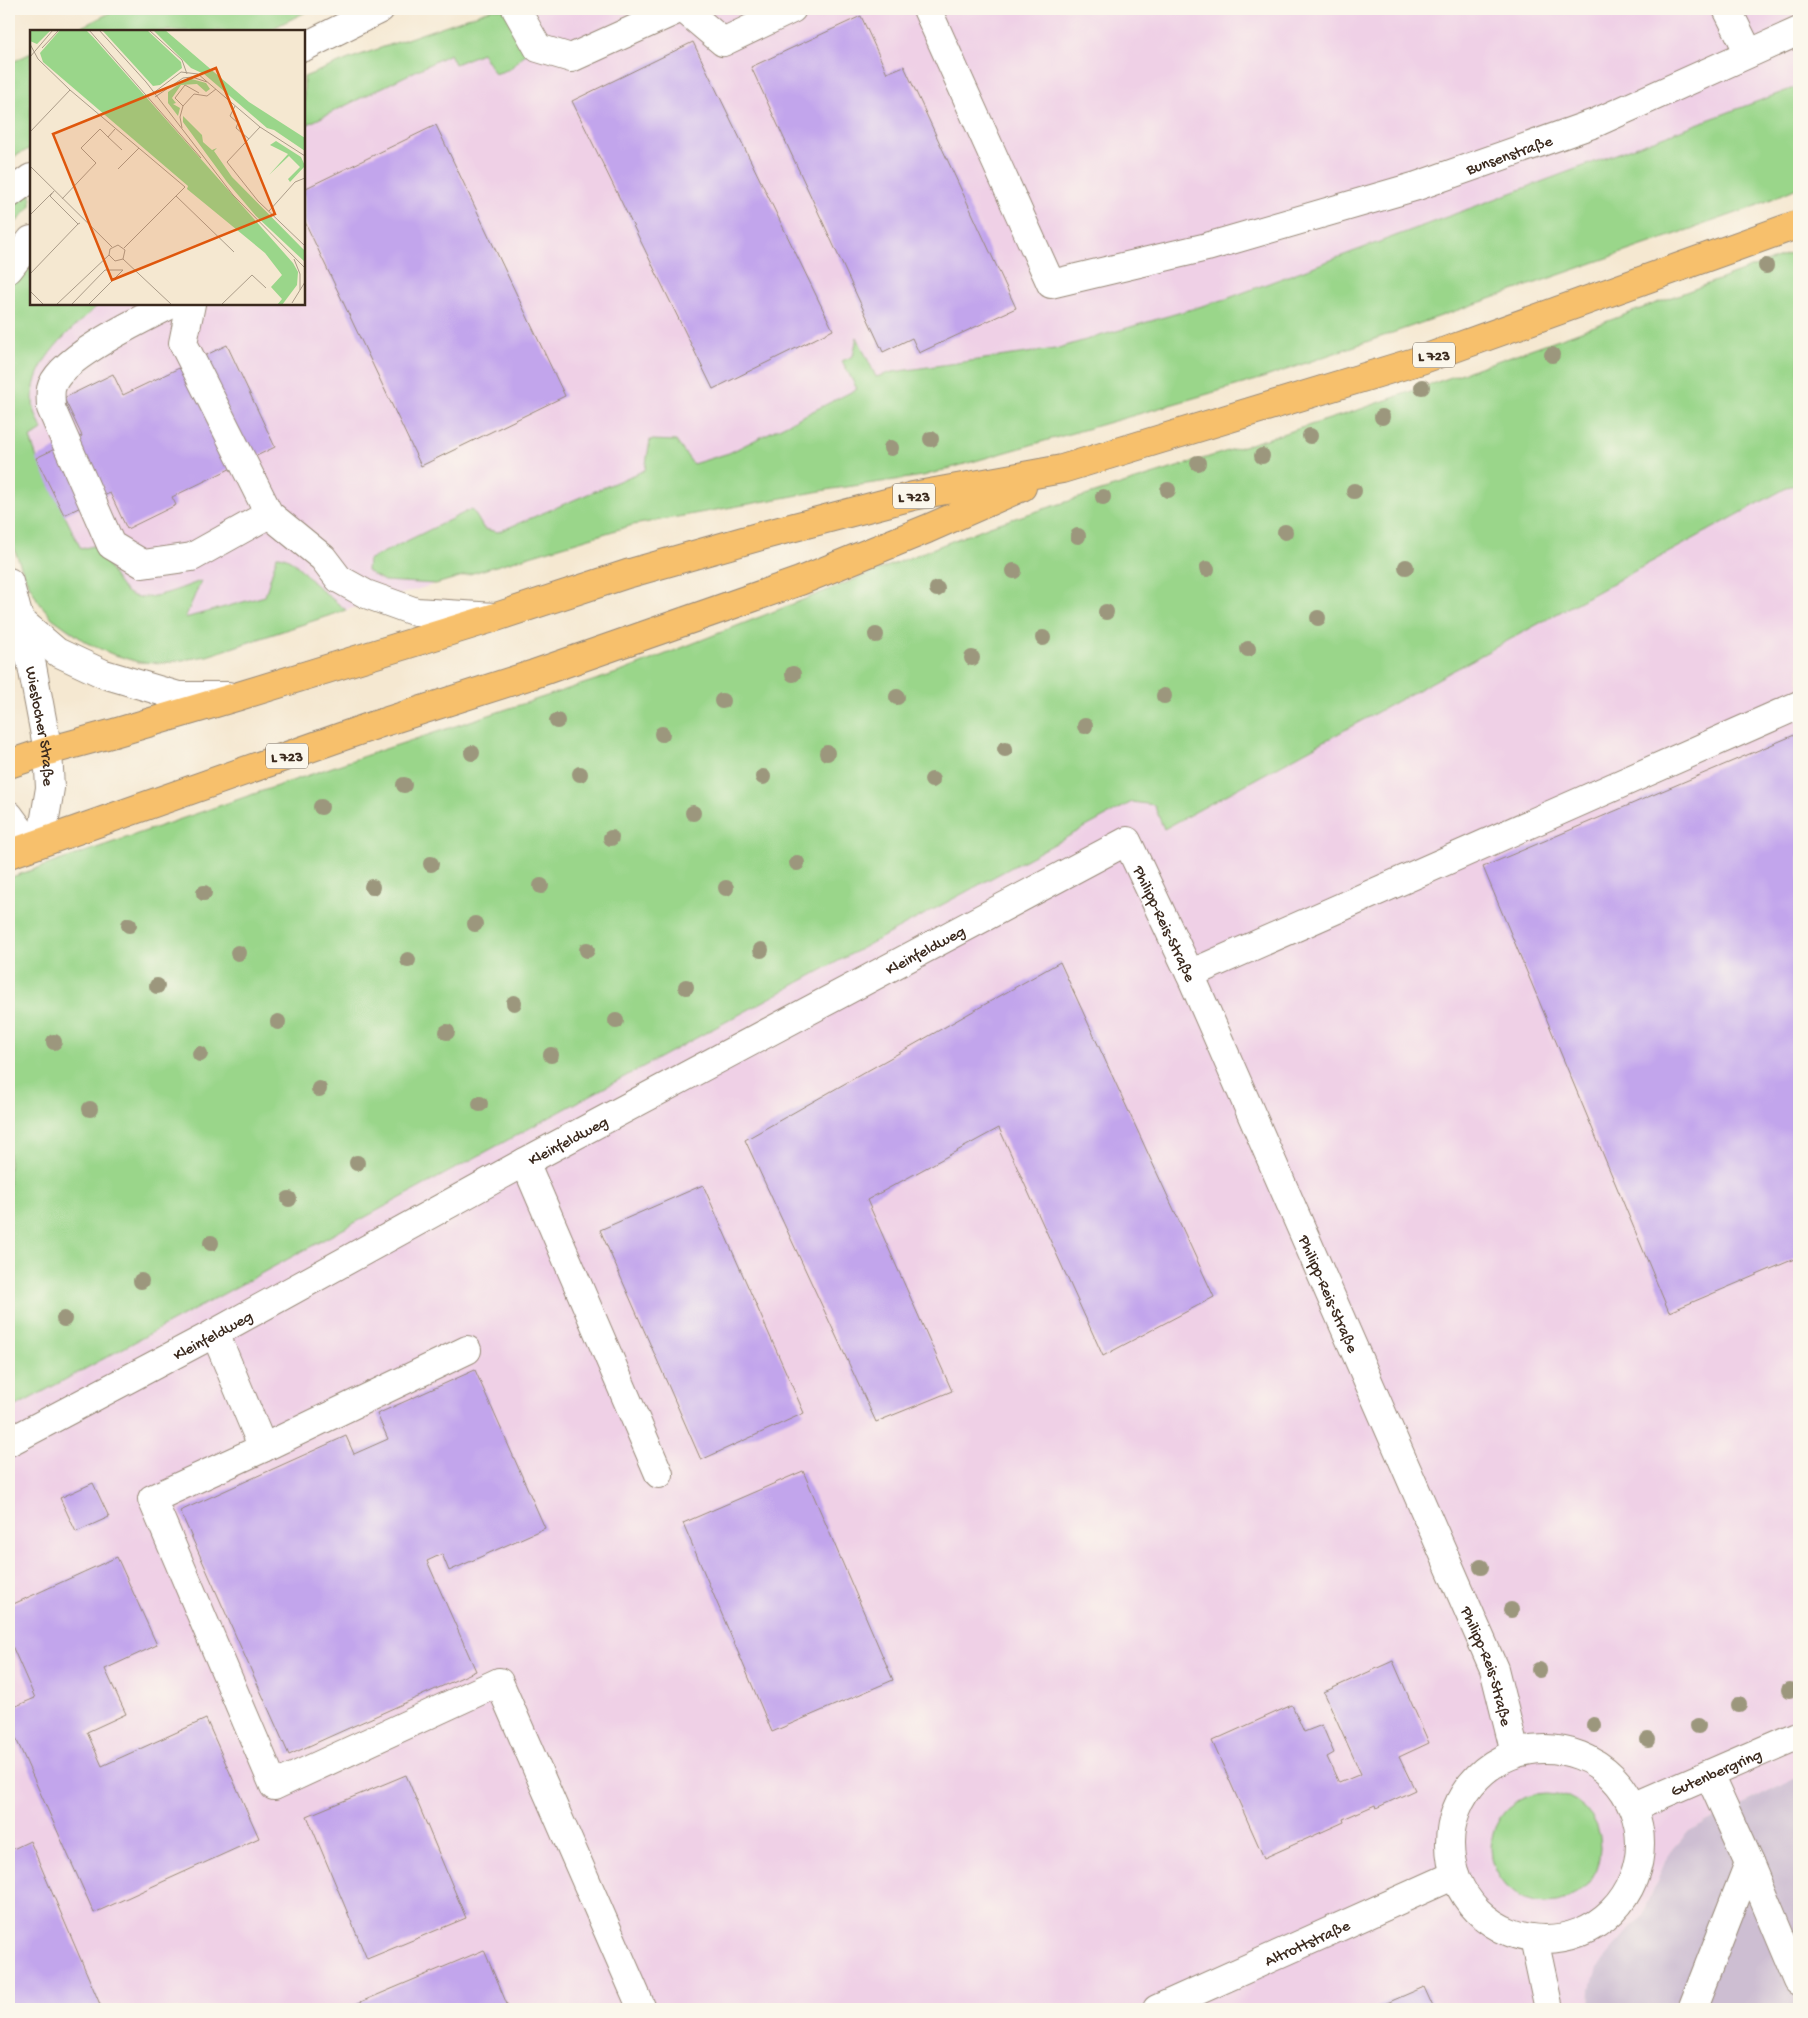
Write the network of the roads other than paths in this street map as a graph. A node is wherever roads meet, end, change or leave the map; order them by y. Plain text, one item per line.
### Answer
1 (380, 9) edge
2 (516, 9) edge
3 (679, 9) edge
4 (684, 9) edge
5 (792, 9) edge
6 (927, 9) edge
7 (1727, 9) edge
8 (1799, 31) edge
9 (305, 46) edge
10 (1749, 53) junction
11 (30, 179) edge
12 (9, 194) edge
13 (1799, 224) edge
14 (30, 241) edge
15 (9, 268) edge
16 (170, 305) edge
17 (191, 305) edge
18 (1062, 469) junction
19 (269, 514) junction
20 (9, 582) edge
21 (496, 617) junction
22 (21, 621) junction
23 (239, 696) junction
24 (1799, 705) edge
25 (48, 751) junction
26 (9, 764) edge
27 (9, 814) edge
28 (1127, 841) joint
29 (38, 843) junction
30 (9, 854) edge
31 (1190, 974) junction
32 (525, 1162) junction
33 (215, 1333) junction
34 (467, 1350) dead end
35 (9, 1442) edge
36 (263, 1448) junction
37 (659, 1474) dead end
38 (1799, 1735) edge
39 (1515, 1753) junction
40 (1709, 1775) junction
41 (1633, 1807) junction
42 (1749, 1863) junction
43 (1454, 1875) junction
44 (1534, 1939) junction
45 (1799, 1982) edge
46 (642, 2009) edge
47 (1157, 2009) edge
48 (1549, 2009) edge
49 (1692, 2009) edge

1 - 9 street
2 - 3 street
4 - 5 street
6 - 10 street, Bunsenstraße
7 - 10 street
8 - 10 street, Bunsenstraße
11 - 12 street
13 - 18 main road, L 723
14 - 15 street
16 - 19 street
17 - 19 street
18 - 21 main road, L 723
18 - 29 main road, L 723
19 - 21 street
20 - 22 street, Wieslocher Straße
21 - 23 main road, L 723
22 - 23 street
22 - 25 street, Wieslocher Straße
23 - 25 main road, L 723
24 - 31 street
25 - 26 main road, L 723
25 - 29 street, Wieslocher Straße
27 - 29 street
28 - 31 street, Philipp-Reis-Straße
28 - 32 street, Kleinfeldweg
29 - 30 main road, L 723
31 - 39 street, Philipp-Reis-Straße
32 - 33 street, Kleinfeldweg
32 - 37 street
33 - 35 street, Kleinfeldweg
33 - 36 street
34 - 36 street
36 - 46 street
38 - 40 street, Gutenbergring
39 - 41 street
39 - 43 street
40 - 41 street, Gutenbergring
40 - 42 street
41 - 44 street
42 - 45 street
42 - 49 street
43 - 44 street
43 - 47 street, Altrottstraße
44 - 48 street

